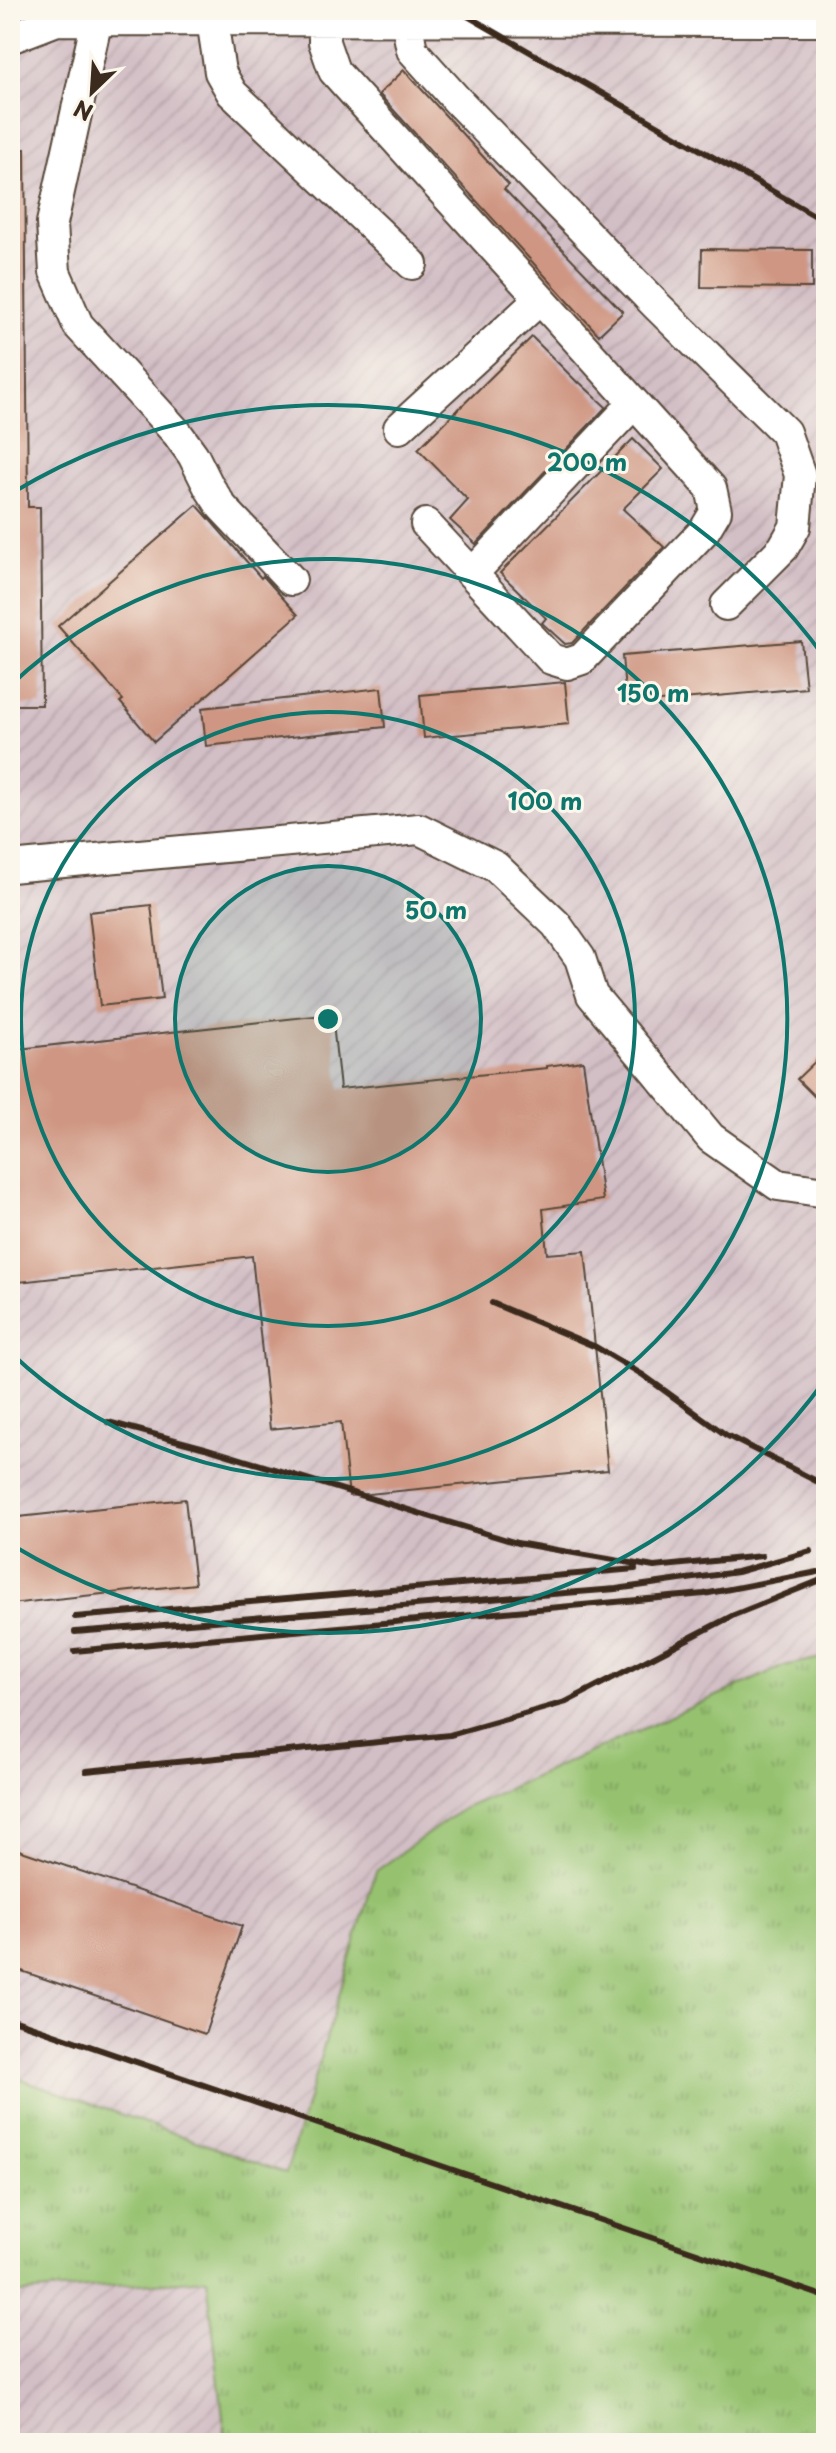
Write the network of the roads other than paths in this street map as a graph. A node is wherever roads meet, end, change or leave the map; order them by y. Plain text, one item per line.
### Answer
1 (10, 18) edge
2 (97, 19) junction
3 (57, 20) junction
4 (212, 20) junction
5 (324, 20) junction
6 (406, 20) junction
7 (826, 21) edge
8 (10, 38) edge
9 (412, 264) dead end
10 (540, 299) junction
11 (634, 403) junction
12 (399, 428) dead end
13 (426, 524) dead end
14 (472, 574) junction
15 (291, 580) dead end
16 (726, 605) dead end
17 (10, 867) edge
18 (826, 1192) edge

1 - 3 street
2 - 3 street
2 - 4 street
2 - 15 street
3 - 8 street
4 - 5 street
4 - 9 street
5 - 6 street
5 - 10 street
6 - 7 street
6 - 16 street
10 - 11 street
10 - 12 street
11 - 14 street
11 - 14 street
13 - 14 street
17 - 18 street

